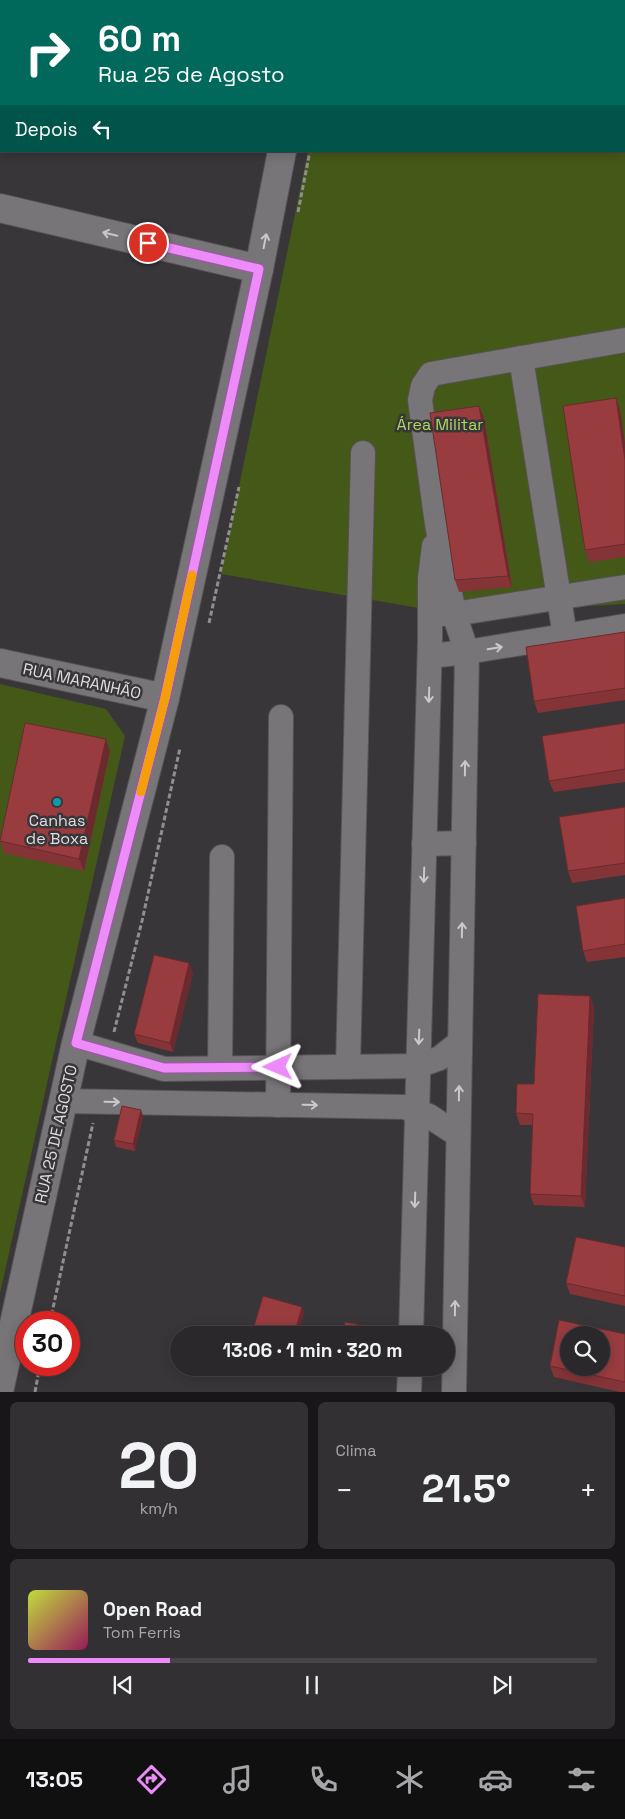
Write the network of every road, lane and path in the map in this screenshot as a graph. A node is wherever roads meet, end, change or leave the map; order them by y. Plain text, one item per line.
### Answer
1 (282, 152) edge
2 (0, 208) edge
3 (259, 269) junction
4 (625, 340) edge
5 (521, 358) junction
6 (363, 453) dead end
7 (437, 524) junction
8 (625, 587) edge
9 (558, 598) junction
10 (430, 614) junction
11 (454, 614) junction
12 (625, 626) edge
13 (565, 636) junction
14 (467, 652) junction
15 (430, 656) junction
16 (0, 663) edge
17 (165, 698) junction
18 (281, 717) dead end
19 (464, 843) junction
20 (424, 844) junction
21 (222, 857) dead end
22 (460, 1042) junction
23 (76, 1043) junction
24 (418, 1066) junction
25 (278, 1067) junction
26 (348, 1067) junction
27 (220, 1068) junction
28 (64, 1101) junction
29 (98, 1102) junction
30 (278, 1104) junction
31 (417, 1111) junction
32 (458, 1135) junction
33 (52, 1311) edge
34 (411, 1326) edge
35 (451, 1326) edge
36 (38, 1376) edge
37 (410, 1376) edge
38 (453, 1376) edge
39 (0, 1387) edge
40 (35, 1392) edge
41 (409, 1392) edge
42 (454, 1392) edge

3 -> 1 street, RUA 25 DE AGOSTO
3 -> 2 street
3 - 17 street, RUA 25 DE AGOSTO
4 - 5 street
5 - 7 street
5 - 9 street
6 - 26 street
7 - 10 street
7 - 11 street
8 - 9 street
9 - 11 street
9 - 13 street
10 - 11 street
10 - 15 street
11 - 14 street
12 - 13 street
14 -> 13 street
14 - 15 street
19 -> 14 street
15 -> 20 street
16 - 17 street, RUA MARANHÃO
17 - 23 street, RUA 25 DE AGOSTO
18 - 25 street
19 - 20 street
22 -> 19 street
20 -> 24 street
21 - 27 street
22 - 24 street
32 -> 22 street
23 - 27 street
23 - 28 street, RUA 25 DE AGOSTO
24 - 26 street
24 - 31 street
25 - 26 street
25 - 27 street
25 - 30 street
28 - 29 street
28 - 39 street, RUA 25 DE AGOSTO
29 -> 30 street
29 - 33 path
30 -> 31 street
31 - 32 street
31 -> 34 street
35 -> 32 street
36 - 40 path
37 - 41 street
38 - 42 street

